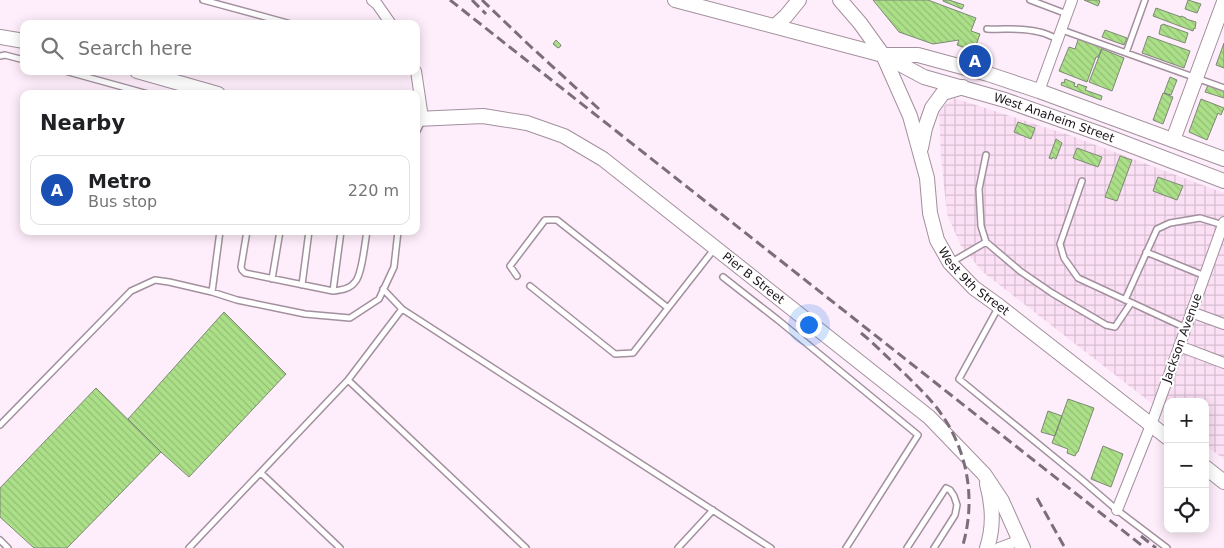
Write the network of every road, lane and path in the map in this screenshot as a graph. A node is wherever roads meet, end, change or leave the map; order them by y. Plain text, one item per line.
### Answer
1 (203, 0) edge
2 (372, 0) edge
3 (675, 0) edge
4 (799, 0) edge
5 (840, 0) edge
6 (1072, 0) edge
7 (1145, 0) edge
8 (1033, 1) edge
9 (1224, 2) edge
10 (1067, 14) junction
11 (276, 20) edge
12 (388, 20) edge
13 (775, 26) junction
14 (987, 29) dead end
15 (1060, 34) junction
16 (0, 37) edge
17 (20, 41) edge
18 (1126, 53) junction
19 (883, 55) junction
20 (0, 56) edge
21 (20, 59) edge
22 (79, 75) edge
23 (151, 75) edge
24 (416, 75) edge
25 (1196, 78) junction
26 (963, 87) junction
27 (1224, 88) edge
28 (134, 90) edge
29 (204, 90) edge
30 (418, 90) edge
31 (1039, 91) junction
32 (420, 118) edge
33 (1173, 140) junction
34 (920, 152) junction
35 (986, 155) dead end
36 (1224, 160) edge
37 (1224, 181) edge
38 (1082, 182) dead end
39 (1224, 223) edge
40 (219, 235) edge
41 (246, 235) edge
42 (279, 235) edge
43 (308, 235) edge
44 (340, 235) edge
45 (366, 235) edge
46 (398, 235) edge
47 (986, 242) junction
48 (715, 248) junction
49 (1146, 252) junction
50 (950, 264) junction
51 (517, 276) dead end
52 (1204, 276) junction
53 (723, 277) dead end
54 (272, 279) junction
55 (302, 285) junction
56 (530, 286) dead end
57 (383, 289) junction
58 (333, 291) junction
59 (212, 292) junction
60 (1125, 300) junction
61 (1131, 302) junction
62 (1000, 306) junction
63 (668, 308) junction
64 (402, 309) junction
65 (1191, 312) junction
66 (1224, 324) edge
67 (1186, 328) junction
68 (1179, 346) junction
69 (1224, 363) edge
70 (348, 380) junction
71 (1151, 424) junction
72 (0, 426) edge
73 (1164, 435) edge
74 (1209, 470) edge
75 (261, 473) junction
76 (984, 474) junction
77 (1224, 482) edge
78 (713, 510) junction
79 (1117, 510) junction
80 (0, 540) edge
81 (1022, 544) edge
82 (8, 548) edge
83 (189, 548) edge
84 (340, 548) edge
85 (526, 548) edge
86 (678, 548) edge
87 (772, 548) edge
88 (846, 548) edge
89 (908, 548) edge
90 (934, 548) edge
91 (987, 548) edge
92 (999, 548) edge
93 (1167, 548) edge

1 - 11 lane
2 - 12 street
3 - 13 main road, West Anaheim Street
4 - 13 main road
5 - 19 main road
6 - 10 street
7 - 18 lane
8 - 10 lane
9 - 25 main road
10 - 15 street
13 - 19 main road, West Anaheim Street
14 - 15 lane
15 - 18 lane
15 - 31 street
16 - 17 main road
18 - 25 lane
19 - 26 main road, West Anaheim Street
19 - 31 main road, West Anaheim Street
19 - 34 main road, West 9th Street
20 - 21 lane
22 - 28 lane
23 - 29 main road
24 - 30 street
25 - 27 lane
25 - 33 main road
26 - 34 main road
26 - 37 main road, West Anaheim Street
31 - 33 main road, West Anaheim Street
32 - 48 main road, Pier B Street
33 - 36 main road, West Anaheim Street
34 - 50 main road, West 9th Street
35 - 47 lane
38 - 60 lane
39 - 49 lane
39 - 52 street, Jackson Avenue
40 - 59 lane
41 - 54 lane
42 - 54 lane
43 - 55 lane
44 - 58 lane
45 - 58 lane
46 - 57 lane
47 - 50 lane
47 - 61 lane
48 - 63 lane
48 - 76 main road, Pier B Street
49 - 52 lane
49 - 60 lane
50 - 62 main road, West 9th Street
51 - 63 lane
52 - 65 street, Jackson Avenue
53 - 88 lane
54 - 55 lane
55 - 58 lane
56 - 63 lane
57 - 59 lane
57 - 64 lane
59 - 72 lane
60 - 61 lane
61 - 67 lane
62 - 71 main road, West 9th Street
62 - 79 lane
64 - 70 lane
64 - 78 lane
65 - 66 street
65 - 67 street, Jackson Avenue
67 - 68 street, Jackson Avenue
68 - 69 street
68 - 71 street, Jackson Avenue
70 - 75 lane
70 - 85 lane
71 - 73 main road, West 9th Street
71 - 79 street, Jackson Avenue
74 - 77 main road
75 - 83 lane
75 - 84 lane
76 - 81 main road, Pier B Street
76 - 91 main road
78 - 86 lane
78 - 87 lane
79 - 93 lane
80 - 82 lane
81 - 92 street
89 - 90 lane

